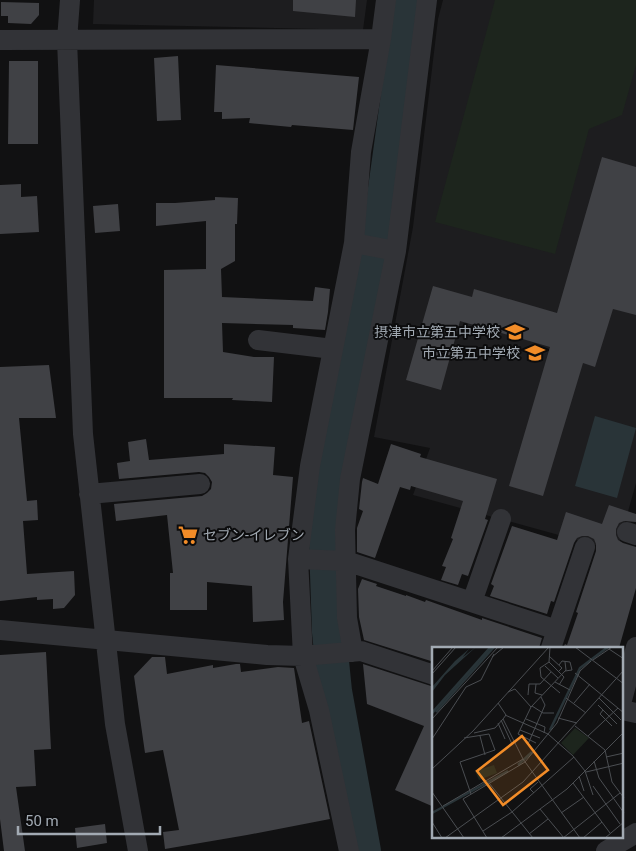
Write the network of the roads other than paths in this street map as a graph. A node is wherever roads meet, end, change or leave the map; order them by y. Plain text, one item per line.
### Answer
1 (70, 0) edge
2 (386, 0) edge
3 (427, 0) edge
4 (381, 39) junction
5 (0, 40) edge
6 (67, 40) junction
7 (354, 243) junction
8 (396, 250) junction
9 (258, 340) dead end
10 (333, 349) junction
11 (200, 484) dead end
12 (90, 494) junction
13 (502, 519) dead end
14 (585, 548) dead end
15 (298, 558) junction
16 (346, 561) junction
17 (472, 602) junction
18 (0, 630) edge
19 (554, 639) edge
20 (106, 640) junction
21 (349, 652) junction
22 (312, 656) junction
23 (635, 657) edge
24 (432, 674) edge
25 (624, 693) edge
26 (138, 851) edge
27 (349, 851) edge

1 - 6 street
2 - 4 street
3 - 8 street
4 - 6 street
4 - 7 street
5 - 6 street
6 - 12 street
7 - 8 street
7 - 10 street
8 - 16 street
9 - 10 street
10 - 15 street
11 - 12 street
12 - 20 street
13 - 17 street
14 - 19 street
15 - 16 street
15 - 22 street
16 - 17 street
16 - 21 street
17 - 19 street
18 - 20 street
20 - 22 street
20 - 26 street
21 - 22 street
21 - 24 street
22 - 27 street
23 - 25 street

